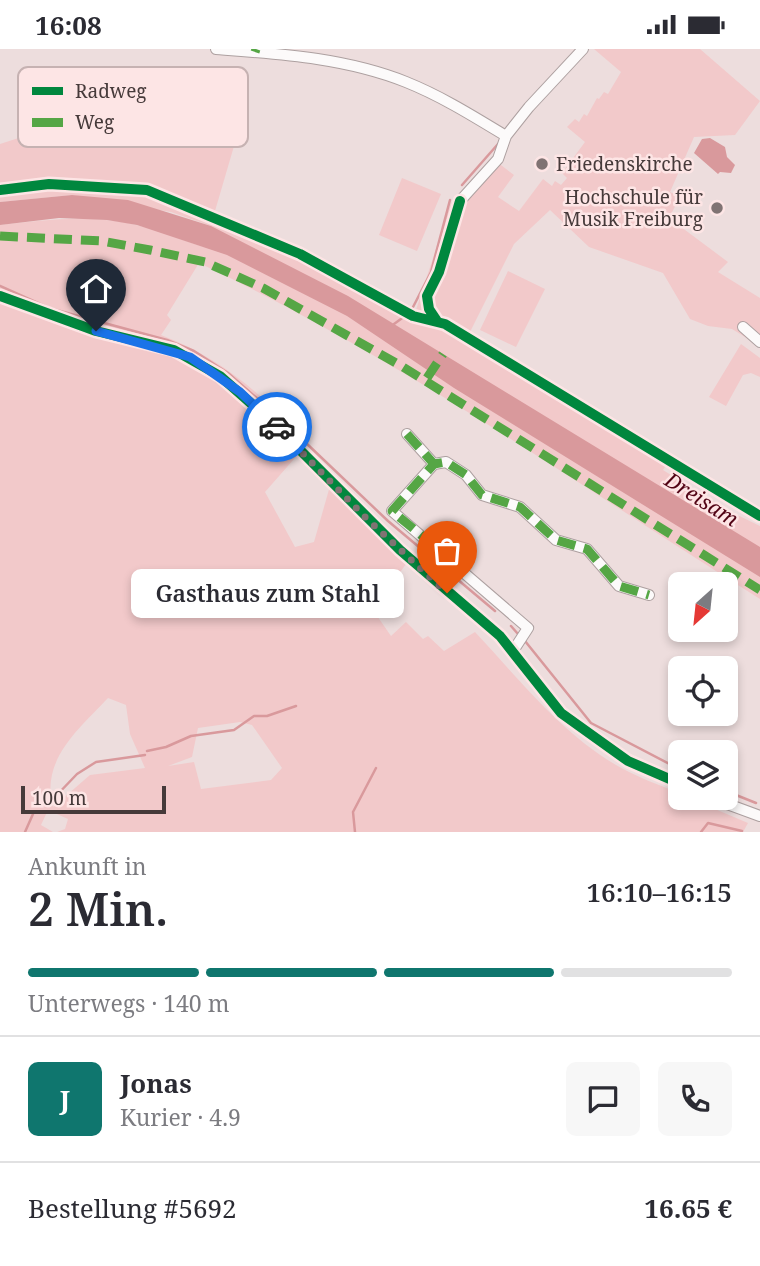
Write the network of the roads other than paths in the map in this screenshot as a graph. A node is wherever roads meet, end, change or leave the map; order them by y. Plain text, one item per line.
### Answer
1 (216, 49) edge
2 (583, 49) edge
3 (256, 50) edge
4 (506, 136) junction
5 (460, 201) dead end
6 (0, 296) edge
7 (743, 327) dead end
8 (760, 342) edge
9 (407, 434) dead end
10 (434, 464) junction
11 (649, 595) dead end
12 (515, 648) junction
13 (668, 779) edge
14 (738, 808) edge
15 (760, 816) edge

1 - 3 street
2 - 4 street
3 - 4 street
4 - 5 street
6 - 12 street
7 - 8 street
9 - 10 street
10 - 11 street
10 - 12 street
12 - 13 street
14 - 15 street

